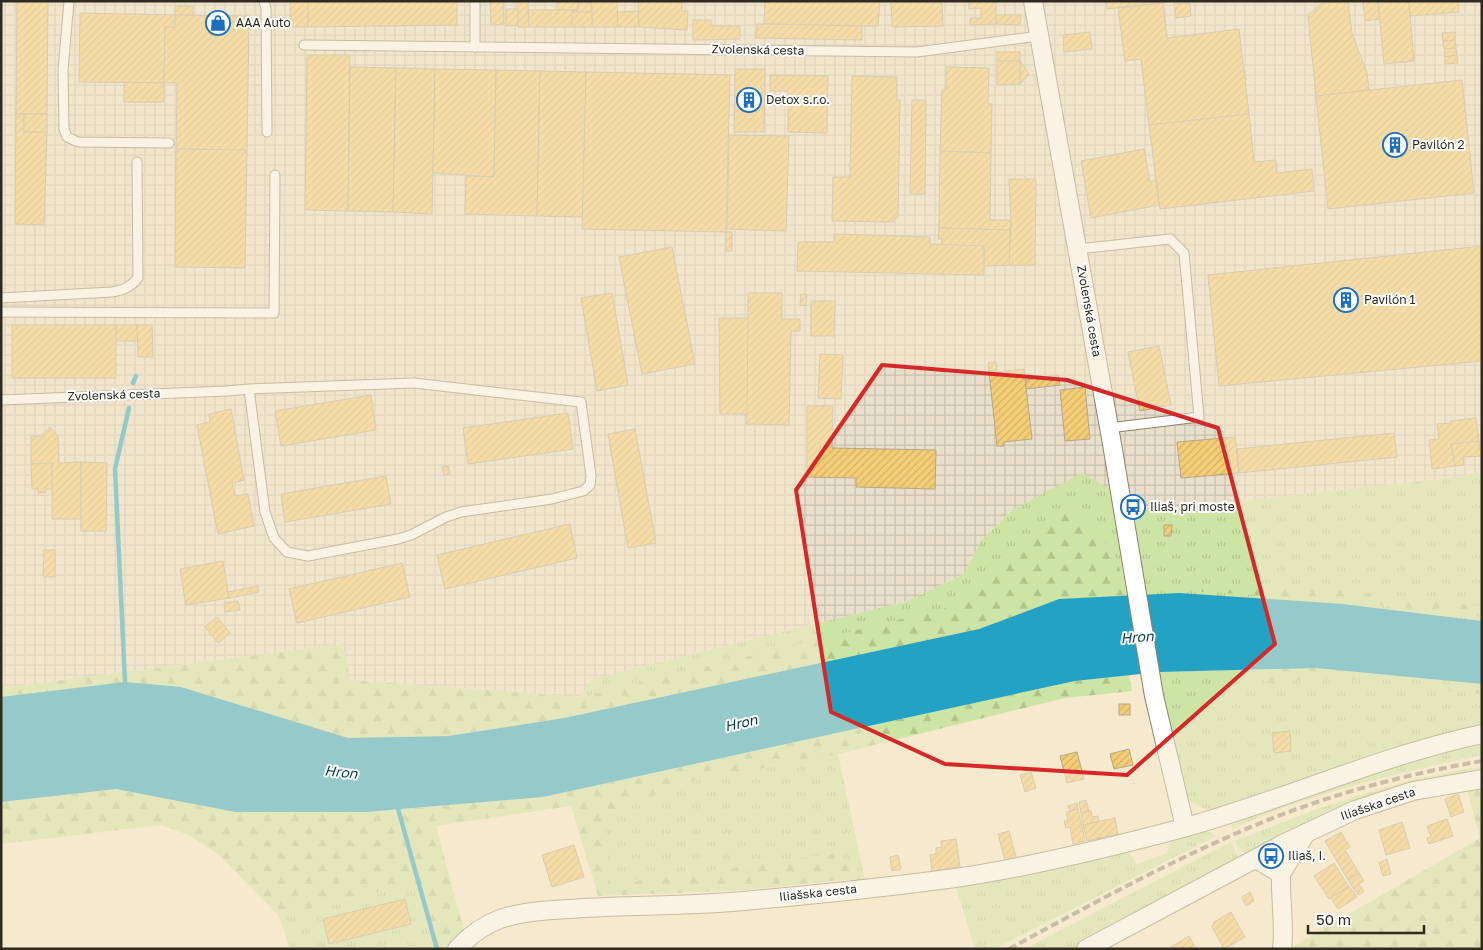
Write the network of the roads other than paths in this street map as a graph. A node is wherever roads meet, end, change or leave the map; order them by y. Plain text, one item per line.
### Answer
1 (70, 1) edge
2 (264, 1) edge
3 (475, 1) edge
4 (1033, 1) edge
5 (1040, 36) junction
6 (304, 45) dead end
7 (475, 47) junction
8 (267, 132) dead end
9 (169, 143) dead end
10 (137, 162) dead end
11 (275, 175) dead end
12 (1078, 250) junction
13 (1, 298) edge
14 (1, 312) edge
15 (249, 390) junction
16 (1, 400) edge
17 (1109, 428) junction
18 (1482, 734) edge
19 (1482, 779) edge
20 (1184, 827) junction
21 (1306, 833) junction
22 (1256, 859) junction
23 (1281, 874) junction
24 (456, 949) edge
25 (1086, 949) edge
26 (1282, 949) edge

1 - 9 lane
2 - 8 lane
3 - 7 lane
4 - 5 street, Zvolenská cesta
5 - 7 lane, Zvolenská cesta
5 - 12 street, Zvolenská cesta
6 - 7 lane, Zvolenská cesta
10 - 13 lane
11 - 14 lane
12 - 17 street, Zvolenská cesta
12 - 17 lane
15 - 15 lane, Zvolenská cesta
15 - 16 lane, Zvolenská cesta
17 - 20 street, Zvolenská cesta
18 - 20 street, Iliašska cesta
19 - 21 street, Iliašska cesta
20 - 24 street, Iliašska cesta
21 - 22 street, Iliašska cesta
21 - 23 street
22 - 23 street
22 - 25 street, Iliašska cesta
23 - 26 street

